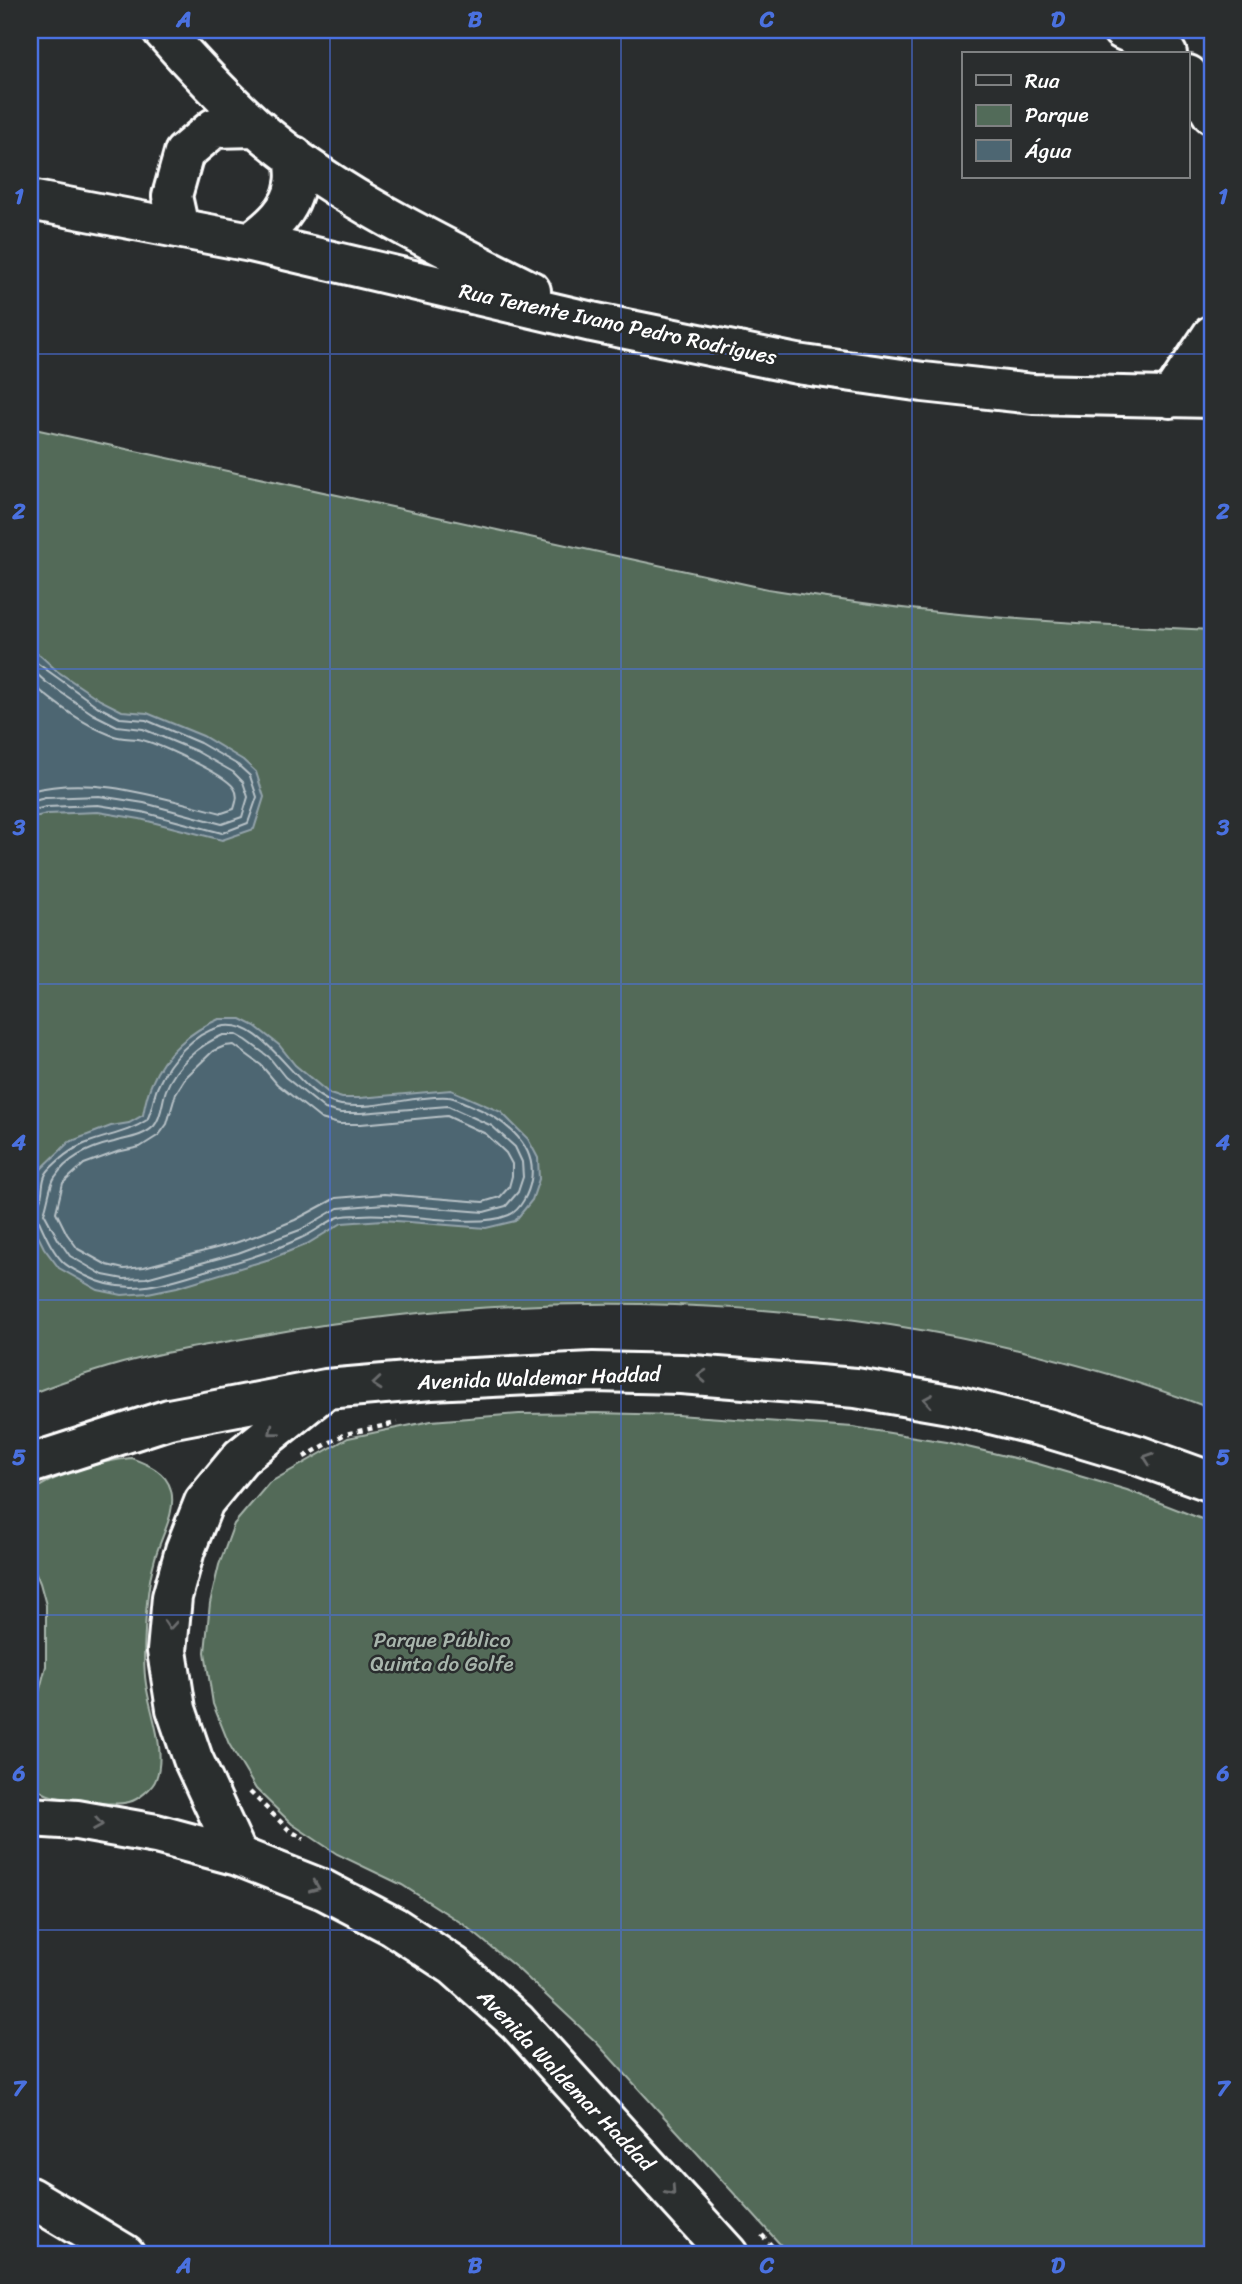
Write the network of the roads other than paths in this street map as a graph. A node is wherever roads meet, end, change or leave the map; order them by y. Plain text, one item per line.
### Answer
1 (162, 30) edge
2 (1122, 30) edge
3 (1161, 44) edge
4 (1190, 78) edge
5 (1212, 114) edge
6 (256, 127) junction
7 (294, 156) junction
8 (30, 200) edge
9 (179, 228) junction
10 (251, 242) junction
11 (592, 322) junction
12 (1212, 335) edge
13 (1170, 398) junction
14 (1212, 398) edge
15 (326, 1389) junction
16 (30, 1464) edge
17 (1212, 1482) edge
18 (30, 1817) edge
19 (238, 1856) junction
20 (30, 2197) edge
21 (125, 2254) edge
22 (728, 2254) edge

1 - 6 main road
2 - 3 main road
4 - 5 main road
6 - 7 main road
6 - 9 main road
7 - 10 main road
7 - 11 main road
8 - 9 main road, Rua Tenente Ivano Pedro Rodrigues
9 - 10 main road, Rua Tenente Ivano Pedro Rodrigues
10 - 11 main road, Rua Tenente Ivano Pedro Rodrigues
11 - 13 main road, Rua Tenente Ivano Pedro Rodrigues
12 - 13 main road
13 - 14 main road, Rua Tenente Ivano Pedro Rodrigues
15 - 16 main road, Avenida Waldemar Haddad
17 -> 15 main road, Avenida Waldemar Haddad
15 -> 19 main road
18 -> 19 main road, Avenida Waldemar Haddad
19 -> 22 main road, Avenida Waldemar Haddad
20 - 21 main road

